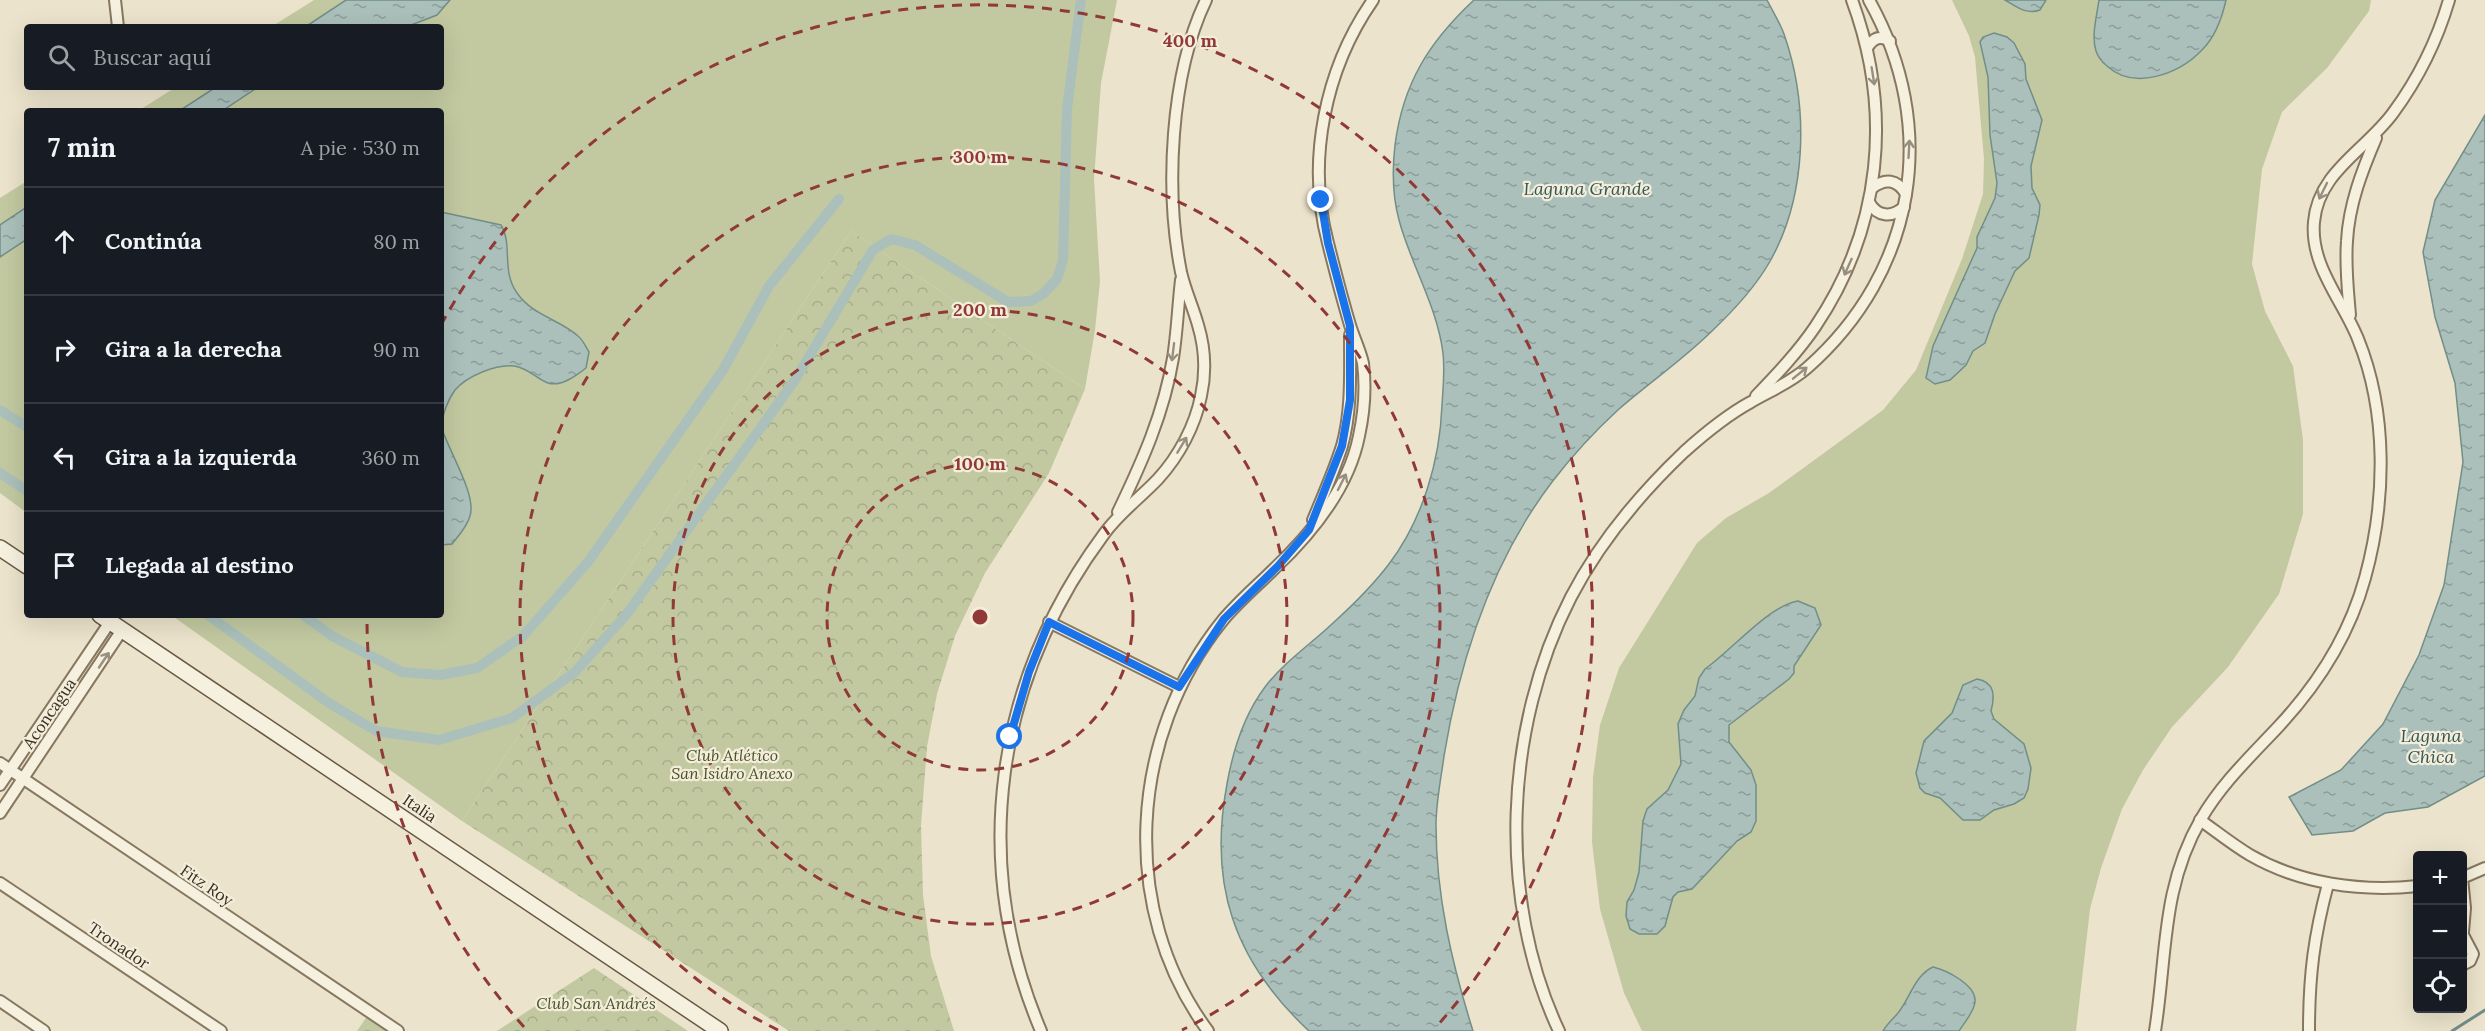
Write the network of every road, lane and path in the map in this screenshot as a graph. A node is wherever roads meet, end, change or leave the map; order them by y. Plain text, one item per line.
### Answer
1 (115, 0) edge
2 (1197, 0) edge
3 (1206, 0) edge
4 (1373, 0) edge
5 (1852, 0) edge
6 (1869, 0) edge
7 (2449, 0) edge
8 (118, 24) edge
9 (1195, 24) junction
10 (1890, 41) junction
11 (1867, 48) junction
12 (2377, 134) junction
13 (2342, 166) junction
14 (2361, 176) junction
15 (1872, 188) junction
16 (1906, 194) junction
17 (1869, 202) junction
18 (1904, 207) junction
19 (2347, 272) junction
20 (1181, 273) junction
21 (2326, 277) junction
22 (2350, 319) junction
23 (1198, 325) junction
24 (1176, 326) junction
25 (1813, 330) junction
26 (1831, 344) junction
27 (1749, 402) junction
28 (1140, 466) junction
29 (1159, 477) junction
30 (1115, 519) junction
31 (0, 548) edge
32 (24, 564) edge
33 (110, 622) edge
34 (1049, 622) junction
35 (1179, 687) junction
36 (43, 722) junction
37 (56, 729) junction
38 (0, 763) edge
39 (10, 770) junction
40 (23, 778) junction
41 (0, 785) edge
42 (0, 813) edge
43 (2200, 820) junction
44 (2485, 868) edge
45 (2467, 876) edge
46 (0, 883) edge
47 (2328, 884) junction
48 (2413, 886) edge
49 (2467, 941) edge
50 (2467, 962) edge
51 (0, 1001) edge
52 (2310, 1030) edge
53 (44, 1031) edge
54 (221, 1031) edge
55 (398, 1031) edge
56 (720, 1031) edge
57 (1041, 1031) edge
58 (1208, 1031) edge
59 (1559, 1031) edge
60 (2155, 1031) edge

1 - 8 street
2 - 9 street
3 - 9 street
4 - 35 street
5 - 11 street
6 - 10 street
7 - 12 street
9 - 20 street
10 - 11 street
16 -> 10 street
11 -> 15 street
12 - 13 street
12 - 14 street
13 - 14 street
13 -> 21 street
14 - 19 street
15 - 16 street
15 - 17 street
16 - 18 street
17 - 18 street
17 -> 25 street
18 - 26 street
19 - 21 street
19 - 22 street
20 - 23 street
20 - 24 street
21 - 22 street
22 - 43 street
23 - 24 street
29 -> 23 street
24 -> 28 street
25 - 26 street
25 - 27 street
27 -> 26 street
27 - 59 street
28 - 29 street
28 - 30 street
29 - 30 street
30 - 34 street
31 - 32 street
33 - 36 street, Aconcagua
37 -> 33 street, Aconcagua
33 - 56 street, Italia
34 - 35 street
34 - 57 street
35 - 58 street
36 - 37 street
36 - 39 street, Aconcagua
37 - 40 street, Aconcagua
38 - 39 street, Fitz Roy
39 - 40 street, Fitz Roy
39 - 41 street, Aconcagua
40 - 42 street, Aconcagua
40 - 55 street, Fitz Roy
43 - 47 street
43 - 60 street
44 - 45 street
46 - 54 street, Tronador
47 - 48 street
47 - 52 street
49 - 50 street
51 - 53 street

